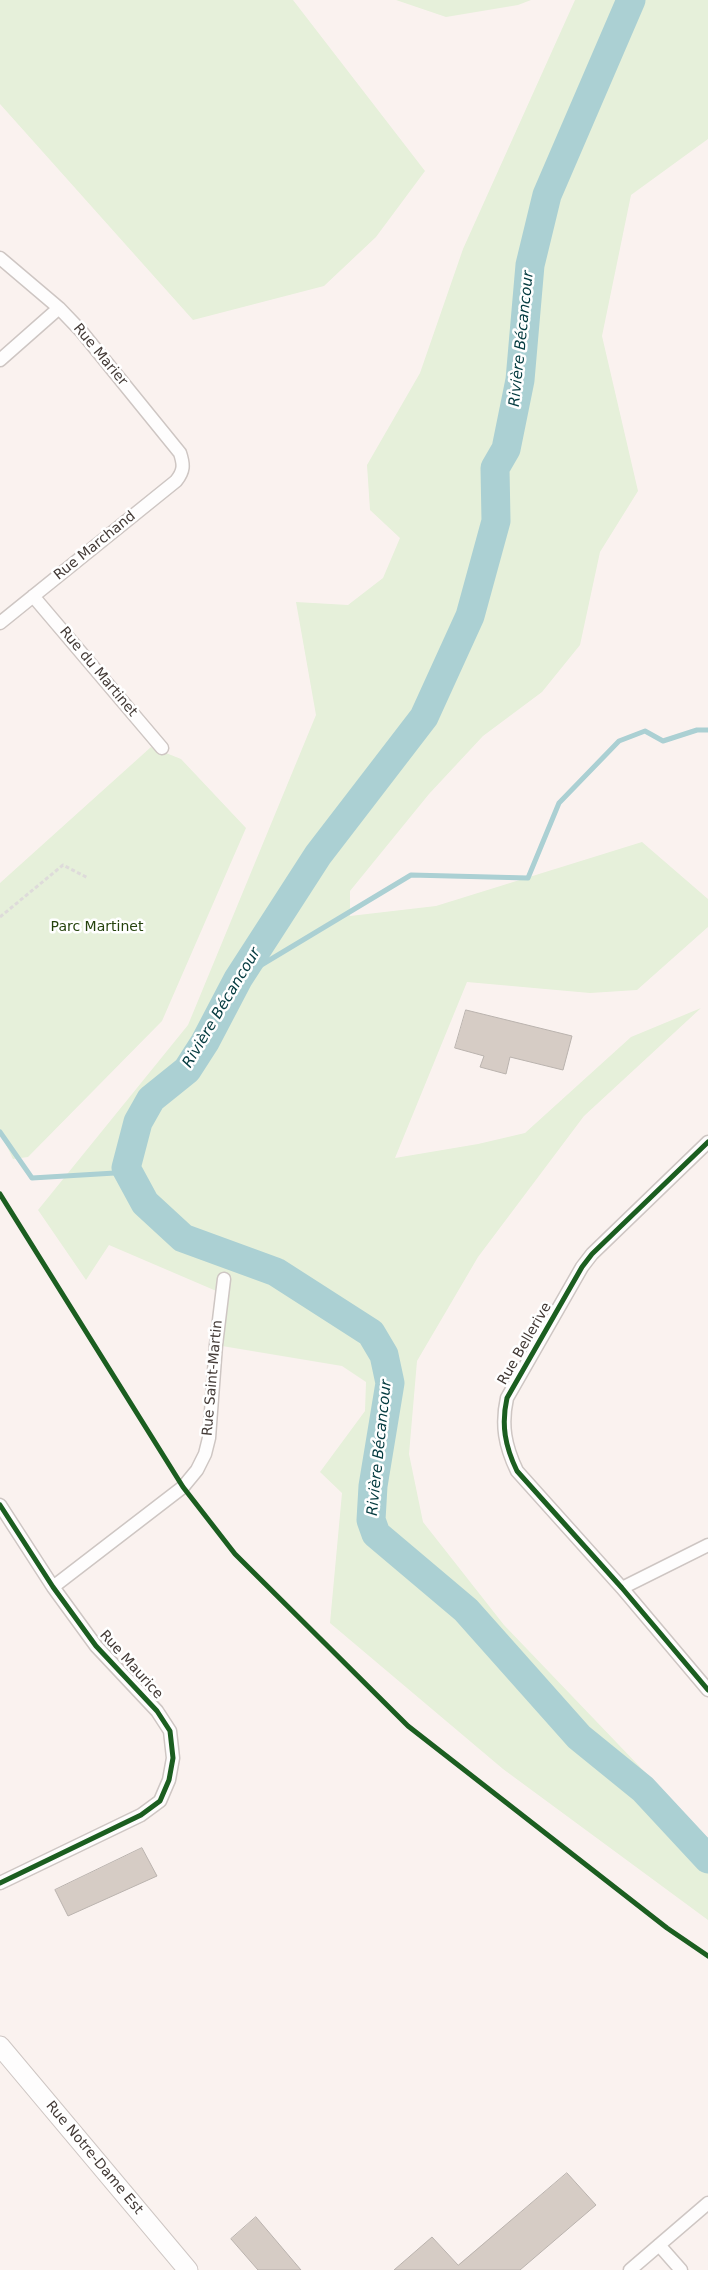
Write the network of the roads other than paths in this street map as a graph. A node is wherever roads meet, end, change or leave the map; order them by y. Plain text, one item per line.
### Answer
1 (0, 258) edge
2 (59, 308) junction
3 (0, 360) edge
4 (184, 465) joint
5 (33, 596) junction
6 (0, 624) edge
7 (162, 748) dead end
8 (708, 1142) edge
9 (224, 1279) dead end
10 (0, 1505) edge
11 (708, 1545) edge
12 (53, 1587) junction
13 (622, 1588) junction
14 (708, 1690) edge
15 (0, 1883) edge
16 (2, 2054) edge
17 (708, 2203) edge
18 (659, 2245) junction
19 (188, 2270) edge
20 (630, 2270) edge
21 (681, 2270) edge

1 - 2 street, Rue Marier
2 - 3 street
2 - 4 street, Rue Marier
4 - 5 street, Rue Marchand
5 - 6 street, Rue Marchand
5 - 7 street, Rue du Martinet
8 - 13 street, Rue Bellerive
9 - 12 street, Rue Saint-Martin
10 - 12 street, Rue Maurice
11 - 13 street
12 - 15 street, Rue Maurice
13 - 14 street, Rue Bellerive
16 - 19 street, Rue Notre-Dame Est
17 - 18 street
18 - 20 street
18 - 21 street

